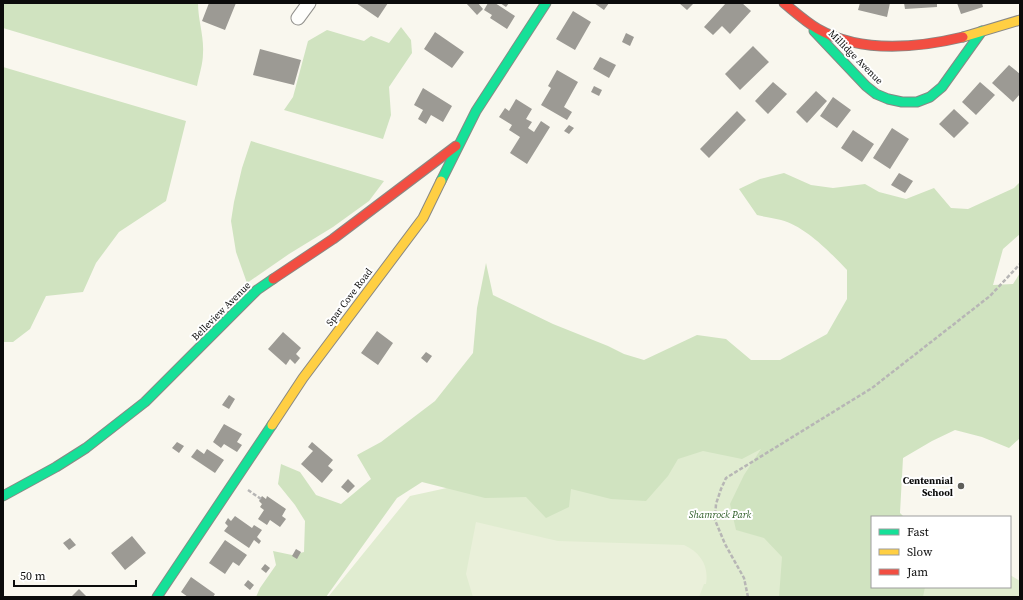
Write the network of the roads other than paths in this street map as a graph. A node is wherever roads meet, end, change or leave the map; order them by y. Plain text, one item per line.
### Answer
1 (309, 3) edge
2 (546, 3) edge
3 (784, 3) edge
4 (298, 18) dead end
5 (1020, 20) edge
6 (805, 21) junction
7 (982, 31) junction
8 (458, 145) junction
9 (3, 496) edge
10 (157, 597) edge

1 - 4 street
2 - 8 street, Spar Cove Road
3 - 6 street, Millidge Avenue
5 - 7 street, Millidge Avenue
6 - 7 street, Millidge Avenue
6 - 7 street, Millidge Avenue
8 - 9 street, Belleview Avenue
8 - 10 street, Spar Cove Road

